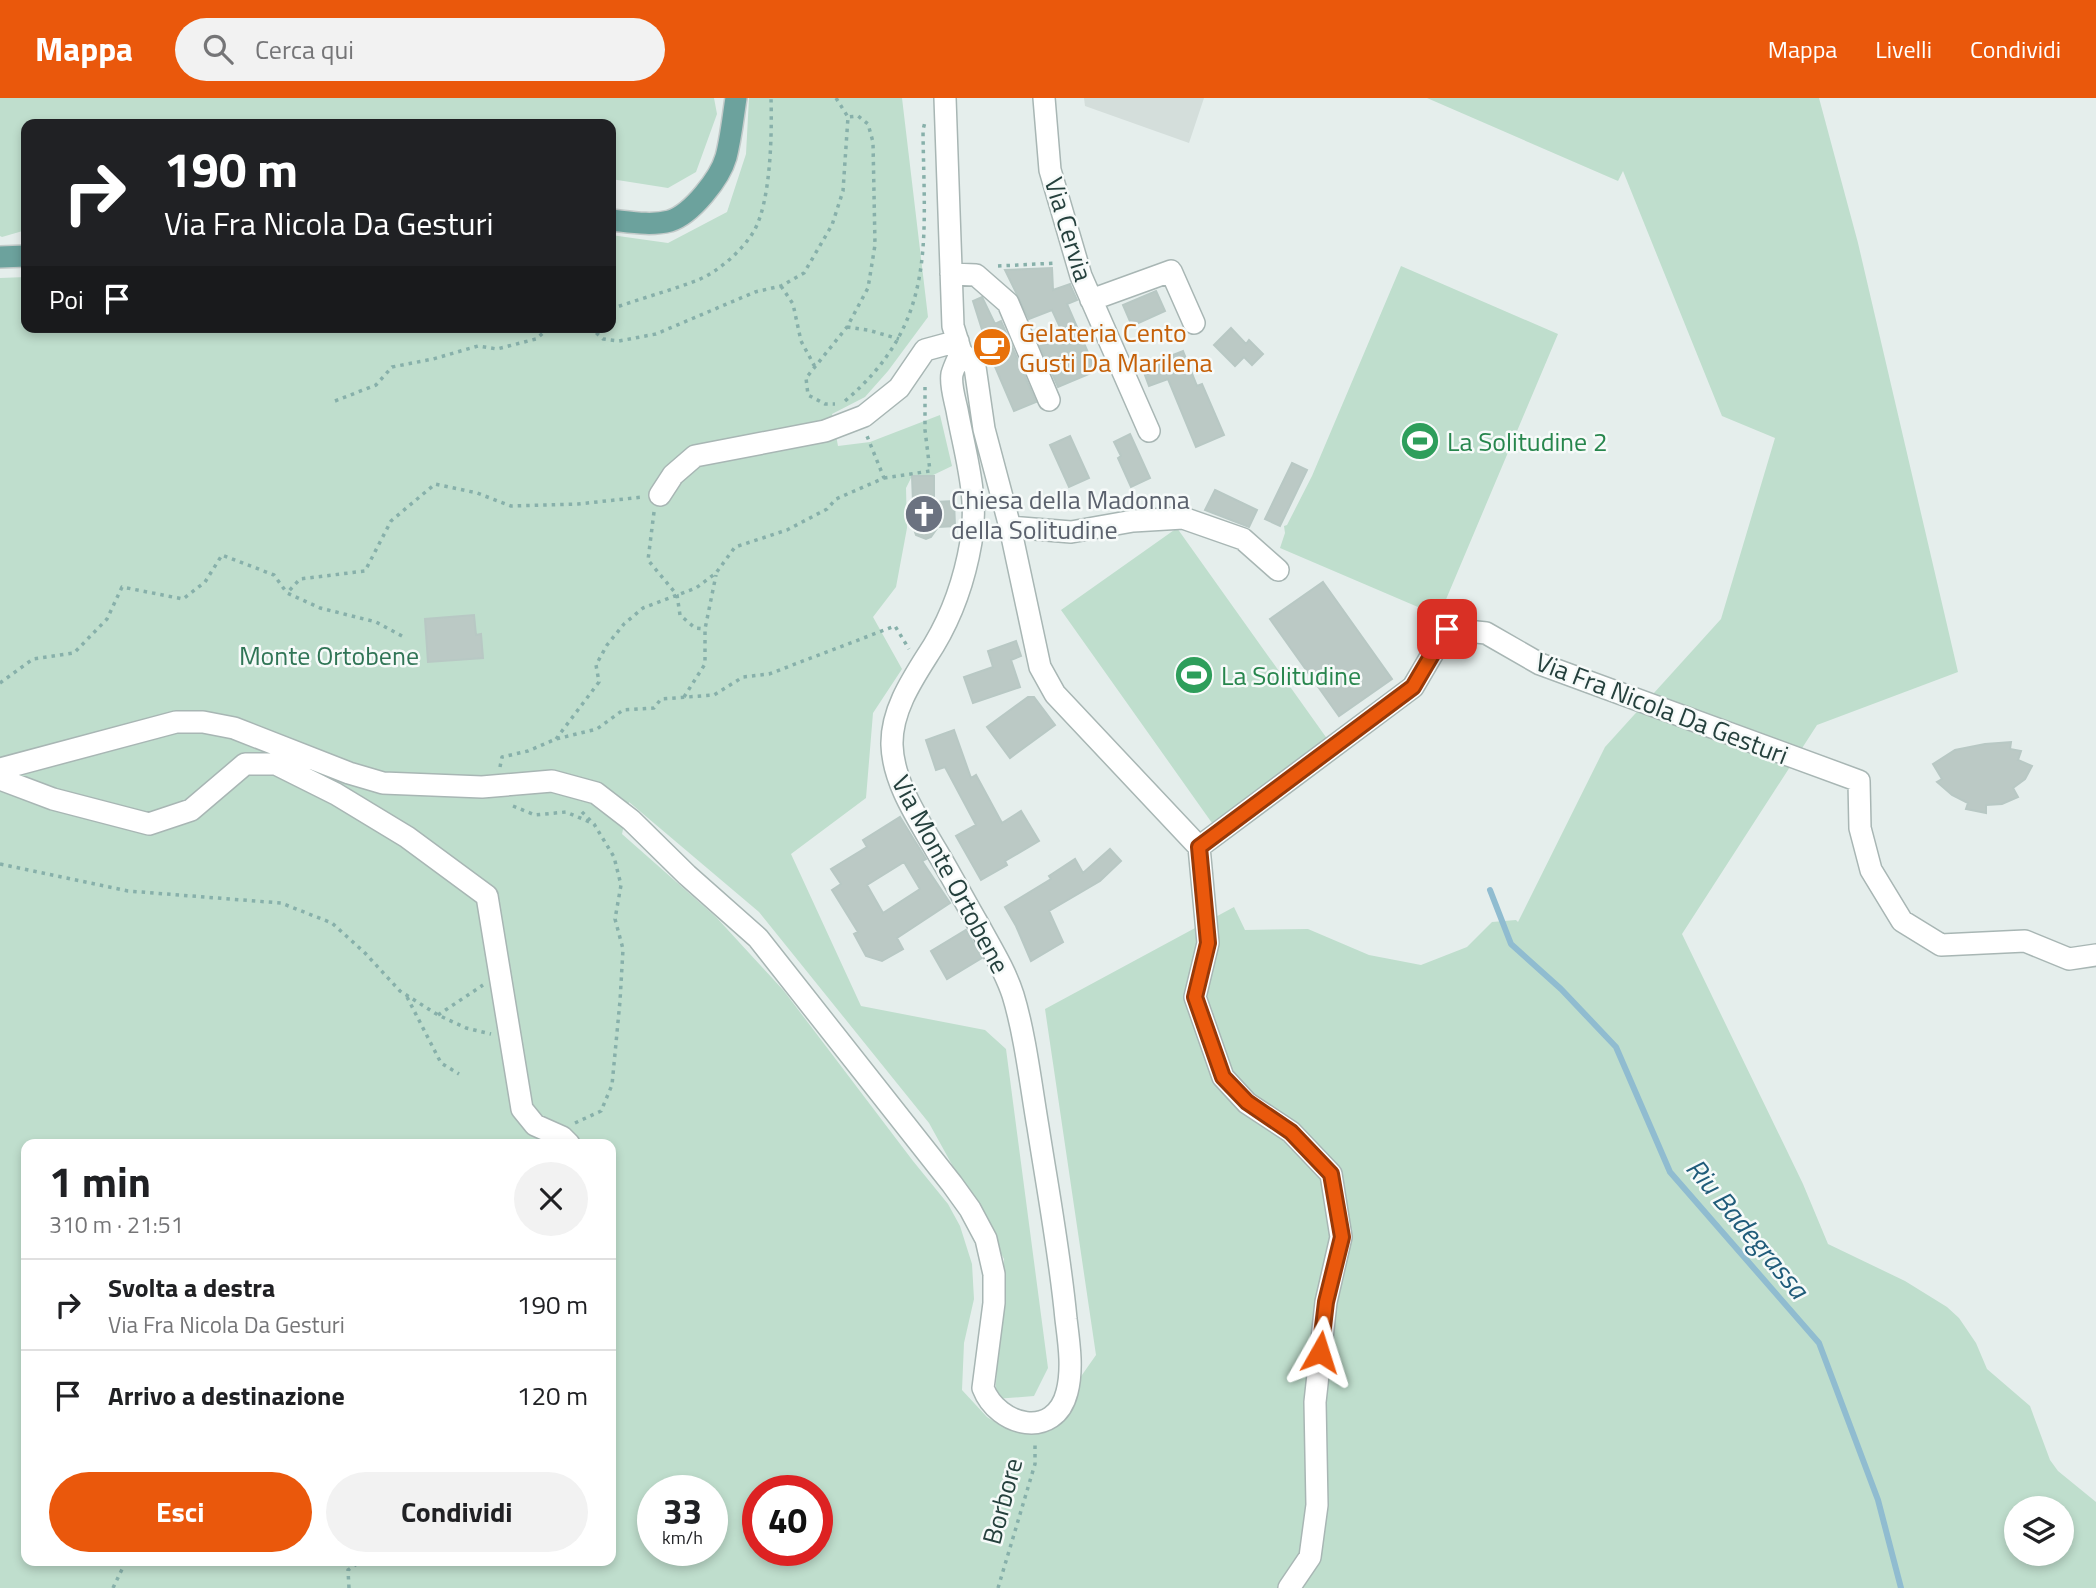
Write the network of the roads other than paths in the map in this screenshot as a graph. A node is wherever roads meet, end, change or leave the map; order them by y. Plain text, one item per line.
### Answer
1 (736, 98) edge
2 (945, 98) edge
3 (1044, 98) edge
4 (616, 221) edge
5 (21, 256) edge
6 (0, 257) edge
7 (951, 274) junction
8 (1091, 300) junction
9 (1194, 323) dead end
10 (959, 346) junction
11 (1049, 400) dead end
12 (1149, 431) dead end
13 (660, 495) road end
14 (1010, 527) junction
15 (1278, 570) dead end
16 (0, 769) edge
17 (0, 779) edge
18 (1199, 847) junction
19 (2096, 955) edge
20 (562, 1139) edge
21 (1289, 1588) edge

1 - 4 main road
2 - 7 street
3 - 8 street, Via Cervia
5 - 6 main road
7 - 10 street
7 - 11 street
8 - 9 street
8 - 12 street, Via Cervia
10 - 13 street
10 - 14 street
10 - 16 street, Via Monte Ortobene
14 - 15 street
14 - 18 street
17 - 20 street
18 - 19 street, Via Fra Nicola Da Gesturi
18 - 21 street

